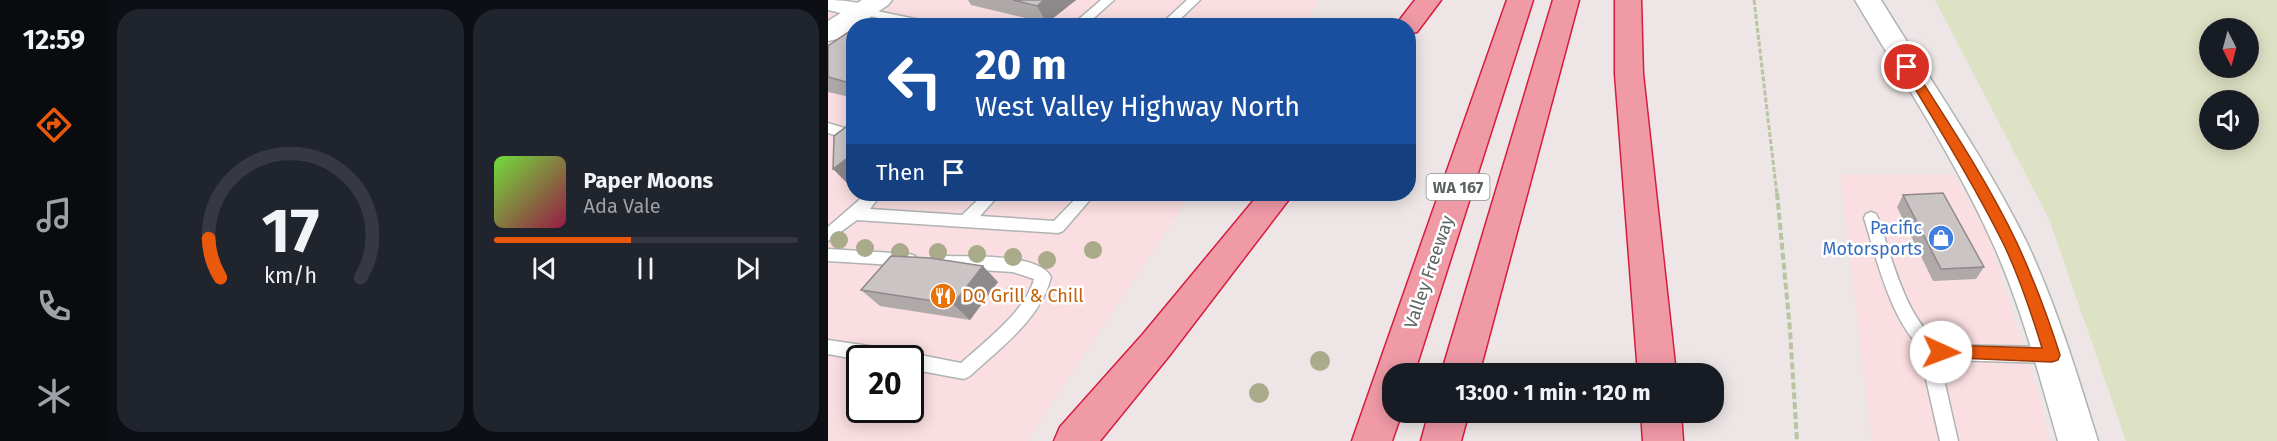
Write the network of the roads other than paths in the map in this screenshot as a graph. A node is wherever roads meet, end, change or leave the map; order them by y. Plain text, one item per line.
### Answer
1 (1108, 0) edge
2 (1194, 0) edge
3 (1428, 0) edge
4 (1520, 0) edge
5 (1566, 0) edge
6 (1628, 0) edge
7 (1868, 0) edge
8 (828, 3) edge
9 (870, 5) edge
10 (850, 18) edge
11 (907, 18) edge
12 (1087, 18) edge
13 (1174, 18) edge
14 (1414, 18) edge
15 (846, 21) edge
16 (828, 33) edge
17 (828, 128) edge
18 (846, 134) edge
19 (867, 201) edge
20 (986, 201) edge
21 (1082, 201) edge
22 (1271, 201) edge
23 (854, 214) junction
24 (1871, 218) dead end
25 (966, 221) junction
26 (828, 235) edge
27 (828, 255) edge
28 (828, 347) edge
29 (846, 350) edge
30 (1941, 352) junction
31 (2052, 355) junction
32 (924, 363) edge
33 (1399, 363) edge
34 (1463, 363) edge
35 (1656, 363) edge
36 (1382, 412) edge
37 (1446, 423) edge
38 (1661, 423) edge
39 (1074, 441) edge
40 (1372, 441) edge
41 (1441, 441) edge
42 (1663, 441) edge
43 (1949, 441) edge
44 (2078, 441) edge

1 - 12 lane
2 - 13 lane
3 - 14 highway
4 - 33 highway, Valley Freeway / WA 167
5 - 34 highway, WA 167
6 - 35 highway
7 - 31 main road
8 - 9 street
9 - 10 main road
9 - 11 lane
15 - 16 main road
17 - 18 lane
19 - 23 lane
20 - 25 lane
21 - 25 lane
22 - 39 highway
23 - 25 lane
23 - 26 lane
24 - 30 lane
27 - 32 lane
28 - 29 lane
30 - 31 lane
30 - 43 lane
31 - 44 main road
36 - 40 highway
37 - 41 highway
38 - 42 highway

